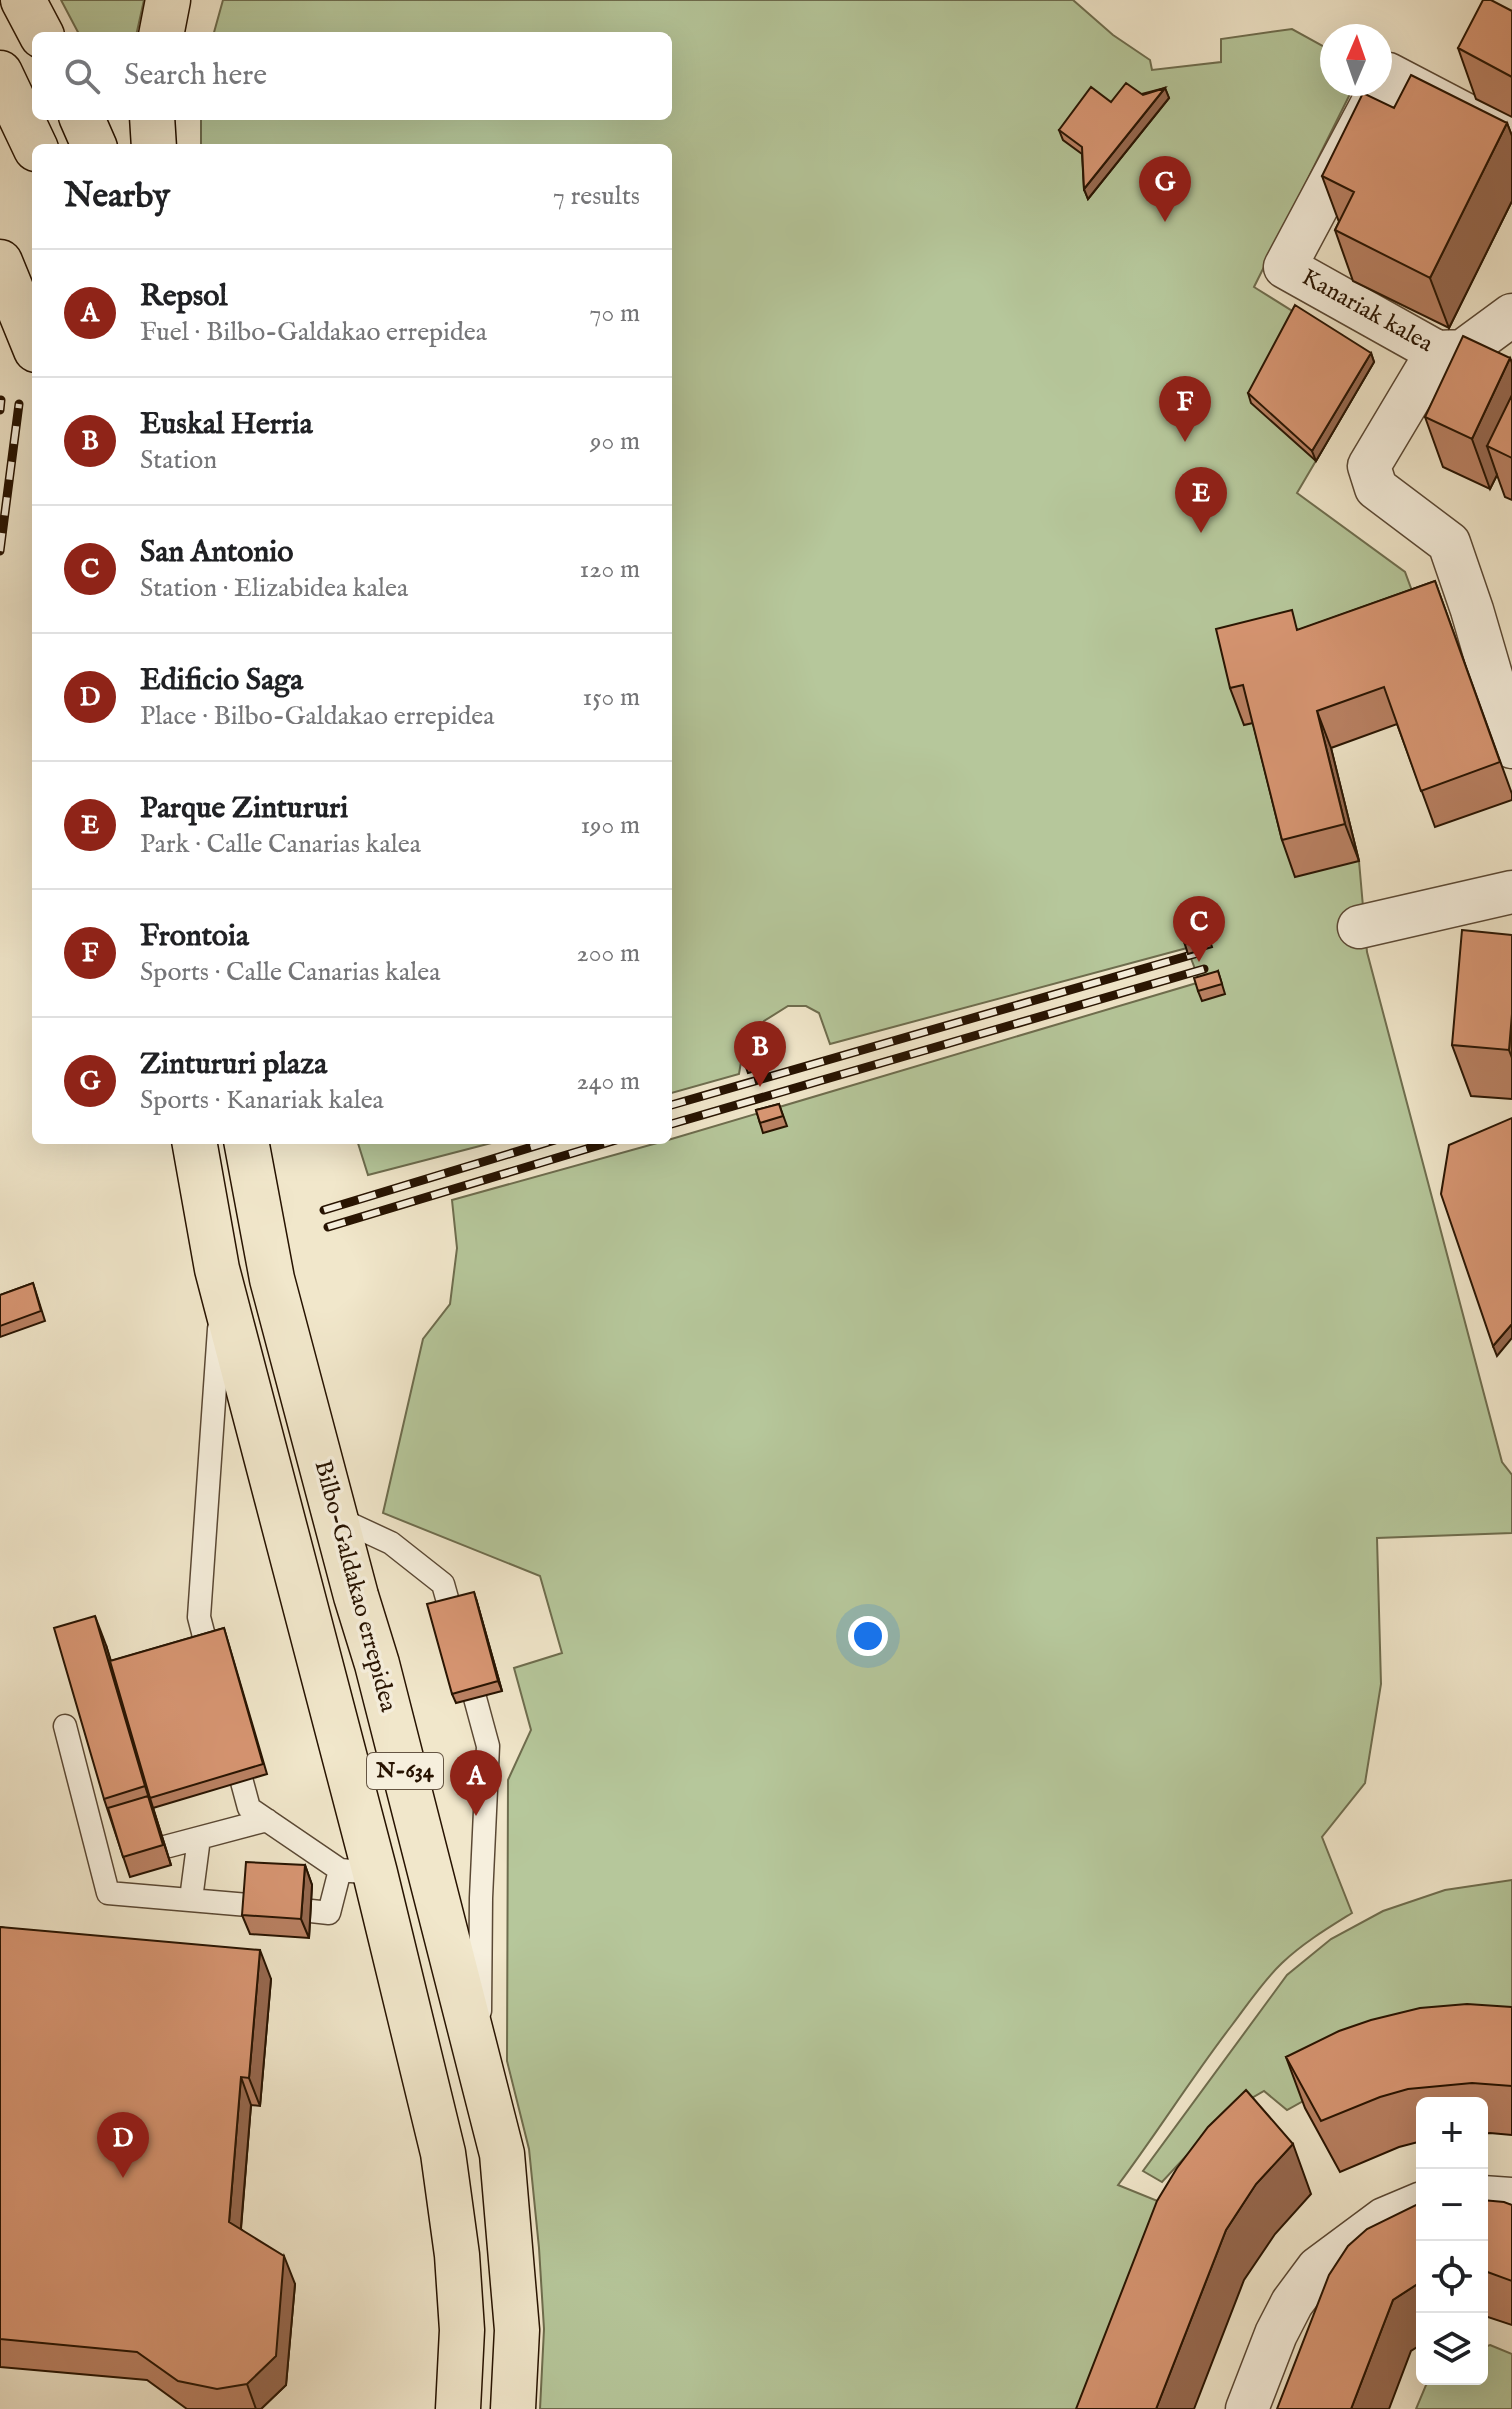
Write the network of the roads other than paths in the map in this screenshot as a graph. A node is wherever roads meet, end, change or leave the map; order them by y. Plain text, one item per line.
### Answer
1 (23, 0) edge
2 (168, 0) edge
3 (40, 32) edge
4 (162, 32) edge
5 (0, 73) edge
6 (83, 120) edge
7 (152, 120) edge
8 (1512, 139) edge
9 (34, 144) edge
10 (93, 144) edge
11 (154, 144) edge
12 (0, 262) edge
13 (1512, 315) edge
14 (32, 340) edge
15 (1437, 352) junction
16 (1512, 747) edge
17 (1512, 892) edge
18 (1359, 927) dead end
19 (195, 1144) edge
20 (247, 1144) edge
21 (223, 1292) junction
22 (335, 1517) junction
23 (450, 1609) edge
24 (206, 1644) edge
25 (475, 1698) edge
26 (65, 1726) dead end
27 (242, 1782) edge
28 (267, 1820) junction
29 (199, 1838) junction
30 (165, 1847) edge
31 (124, 1858) edge
32 (101, 1864) junction
33 (357, 1871) junction
34 (191, 1899) junction
35 (248, 1905) edge
36 (311, 1911) dead end
37 (480, 2069) junction
38 (1488, 2197) edge
39 (1512, 2199) edge
40 (1416, 2206) edge
41 (458, 2409) edge
42 (513, 2409) edge
43 (1247, 2409) edge

1 - 3 highway
2 - 4 highway
5 - 9 highway
6 - 10 highway
7 - 11 highway
8 - 15 street, Kanariak kalea
12 - 14 highway
13 - 15 street, Kanariak kalea
15 - 16 street
17 - 18 street
19 - 21 highway, N-634
20 - 22 highway, Bilbo-Galdakao errepidea / N-634
21 - 24 lane
21 - 33 highway, N-634
22 - 23 lane
22 - 37 highway, Bilbo-Galdakao errepidea / N-634
25 - 37 lane
26 - 32 lane
27 - 28 lane
28 - 29 lane
28 - 33 lane
29 - 30 lane
29 - 34 lane
31 - 32 lane
32 - 34 lane
33 - 36 lane
33 - 41 highway, N-634
34 - 35 lane
37 - 42 highway, Bilbo-Galdakao errepidea / N-634
38 - 39 street
40 - 43 street

